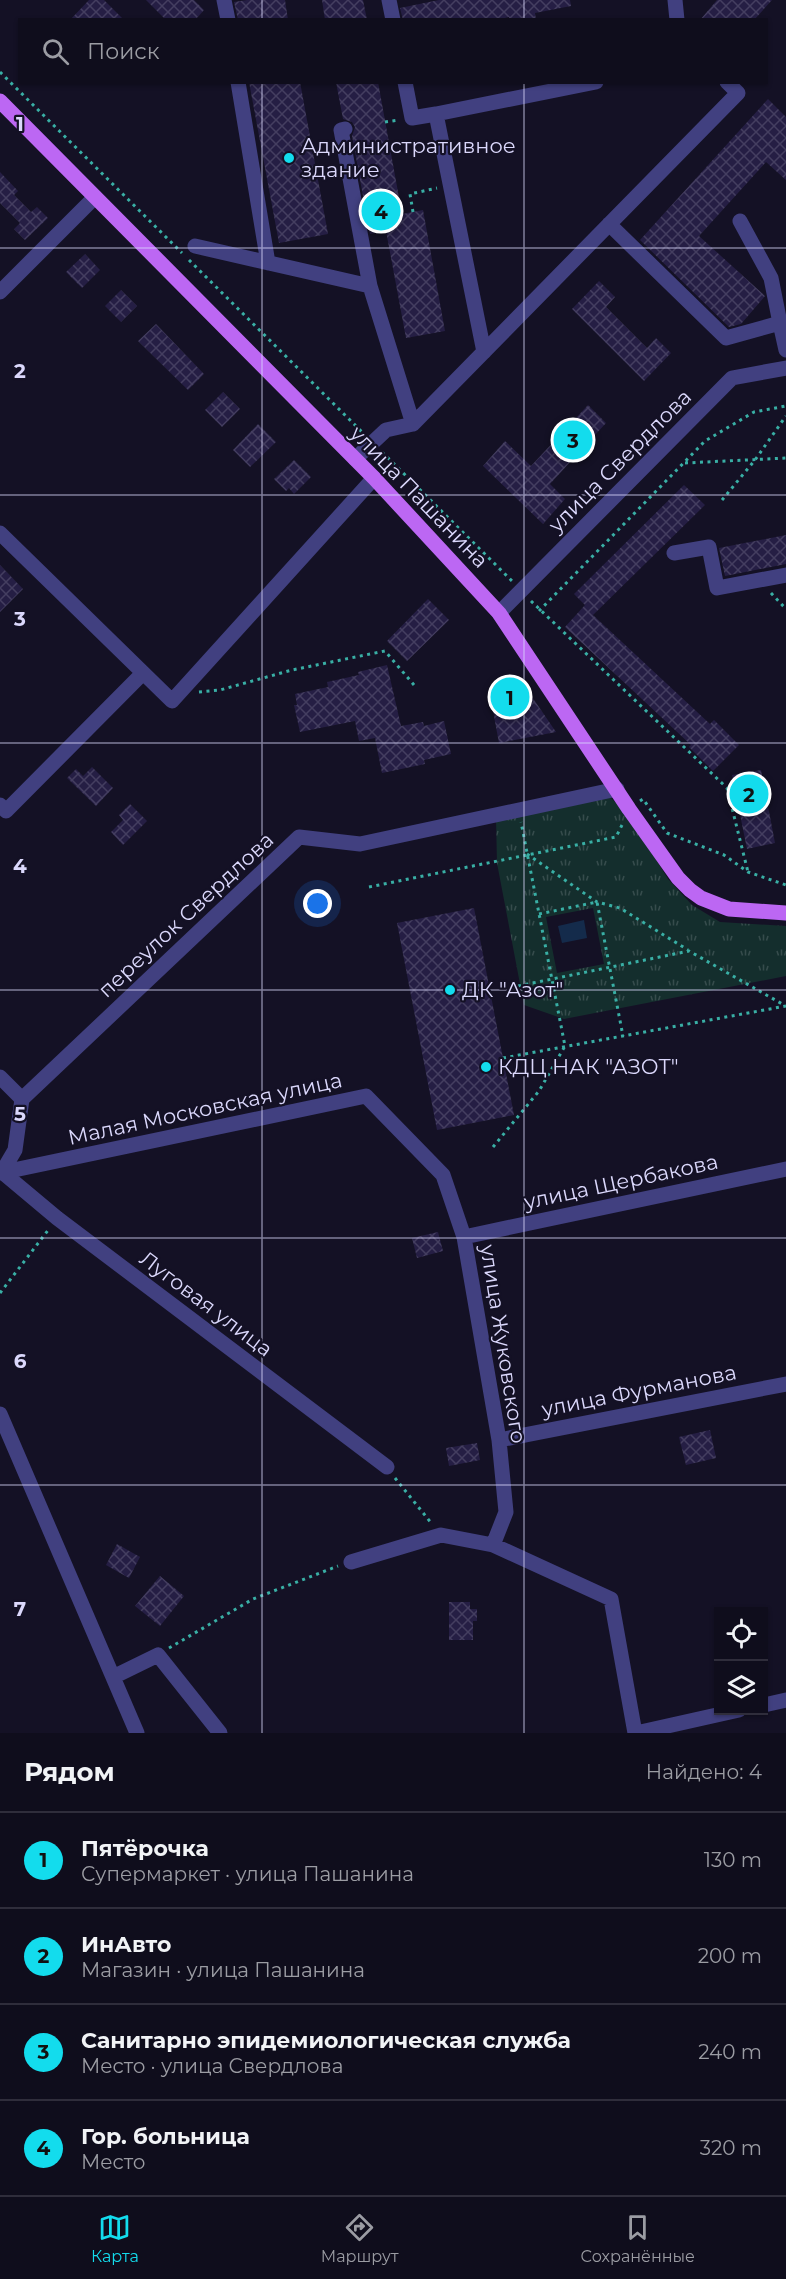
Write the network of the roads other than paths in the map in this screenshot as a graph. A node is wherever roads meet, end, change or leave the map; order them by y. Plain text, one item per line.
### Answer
1 (224, 0) edge
2 (389, 0) edge
3 (675, 0) edge
4 (228, 18) edge
5 (393, 18) edge
6 (677, 18) edge
7 (238, 84) edge
8 (405, 84) edge
9 (586, 84) edge
10 (729, 84) edge
11 (0, 101) edge
12 (436, 114) junction
13 (345, 129) dead end
14 (95, 197) junction
15 (740, 221) dead end
16 (609, 225) junction
17 (195, 246) dead end
18 (268, 263) junction
19 (370, 286) junction
20 (0, 292) edge
21 (780, 323) junction
22 (786, 350) edge
23 (484, 352) junction
24 (786, 368) edge
25 (413, 424) junction
26 (355, 459) junction
27 (374, 478) junction
28 (0, 533) edge
29 (674, 553) dead end
30 (786, 575) edge
31 (500, 613) junction
32 (143, 673) junction
33 (617, 789) junction
34 (0, 805) edge
35 (786, 913) edge
36 (0, 1077) edge
37 (22, 1099) junction
38 (427, 1158) joint
39 (786, 1169) edge
40 (1, 1173) edge
41 (464, 1237) junction
42 (786, 1384) edge
43 (0, 1414) edge
44 (499, 1440) junction
45 (387, 1467) road end
46 (493, 1545) junction
47 (351, 1562) road end
48 (113, 1677) junction
49 (786, 1700) edge
50 (768, 1704) edge
51 (716, 1715) edge
52 (136, 1733) edge
53 (220, 1733) edge
54 (635, 1733) edge

1 - 4 street
2 - 5 street
3 - 6 street
7 - 18 street
8 - 12 street
9 - 12 street
10 - 16 street
11 - 14 main road, улица Пашанина
12 - 23 street
13 - 19 street
14 - 20 street
14 - 26 main road, улица Пашанина
15 - 21 street
16 - 21 street
16 - 23 street
17 - 18 street
18 - 19 street
19 - 25 street
21 - 22 street
23 - 25 street
24 - 31 street, улица Свердлова
25 - 26 street
26 - 27 main road, улица Пашанина
27 - 31 main road, улица Пашанина
27 - 32 street
28 - 32 street
29 - 30 street
31 - 33 main road, улица Пашанина
32 - 34 street
33 - 35 main road, улица Пашанина
33 - 37 street, переулок Свердлова
36 - 37 street
37 - 40 street
38 - 40 street, Малая Московская улица
38 - 41 street, улица Жуковского
39 - 41 street, улица Щербакова
40 - 45 street, Луговая улица
41 - 44 street, улица Жуковского
42 - 44 street, улица Фурманова
43 - 48 street
44 - 46 street, улица Жуковского
46 - 47 street
46 - 54 street
48 - 52 street
48 - 53 street
49 - 50 street
51 - 54 street

